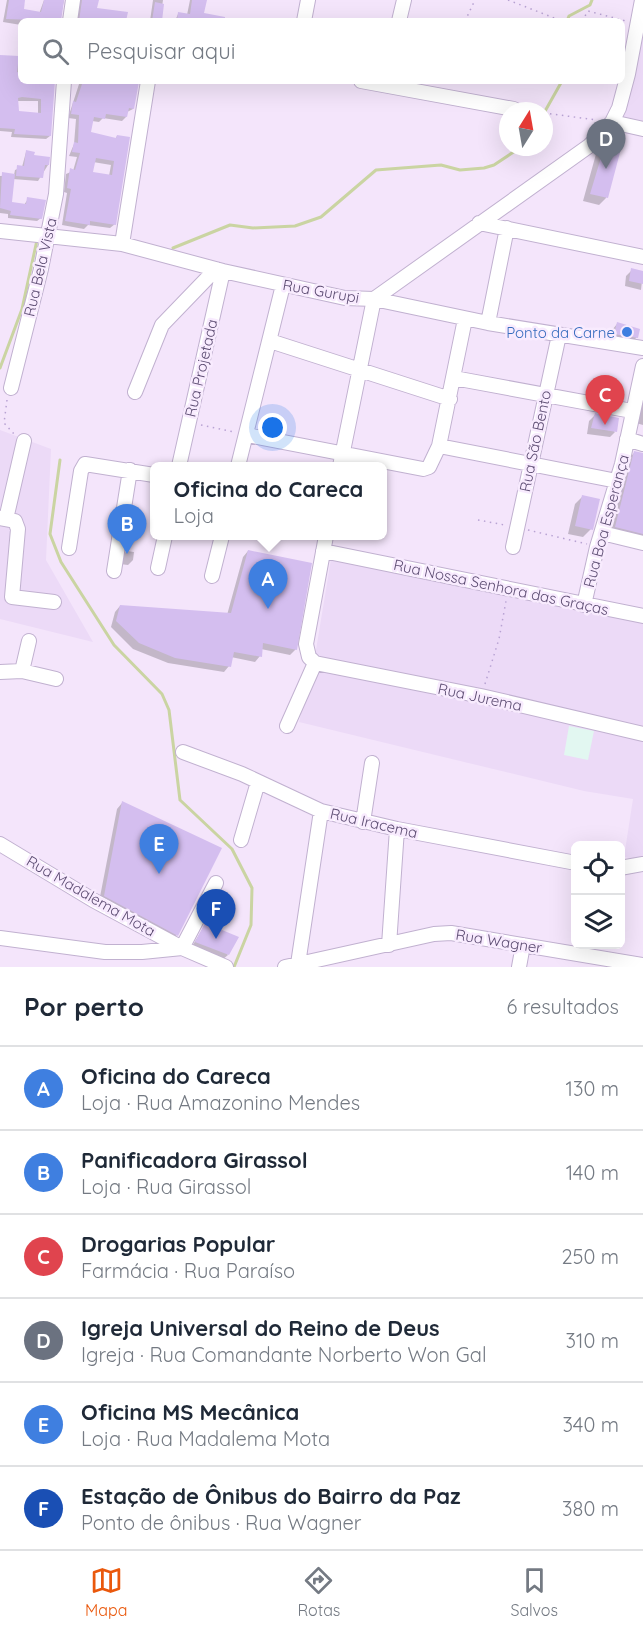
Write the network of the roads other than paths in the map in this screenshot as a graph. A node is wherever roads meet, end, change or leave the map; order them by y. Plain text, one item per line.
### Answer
1 (73, 0) edge
2 (308, 0) edge
3 (404, 0) edge
4 (642, 0) edge
5 (70, 18) edge
6 (305, 18) edge
7 (400, 18) edge
8 (64, 84) edge
9 (148, 84) edge
10 (387, 84) edge
11 (499, 106) edge
12 (612, 122) junction
13 (643, 129) edge
14 (479, 224) junction
15 (507, 228) junction
16 (0, 231) edge
17 (48, 234) junction
18 (122, 243) junction
19 (643, 257) edge
20 (220, 270) junction
21 (283, 285) junction
22 (374, 299) junction
23 (465, 319) junction
24 (488, 323) junction
25 (559, 335) junction
26 (270, 341) junction
27 (643, 348) edge
28 (643, 366) edge
29 (358, 369) junction
30 (454, 378) junction
31 (11, 388) road end
32 (135, 392) dead end
33 (545, 395) junction
34 (450, 399) junction
35 (632, 411) junction
36 (247, 435) junction
37 (627, 440) junction
38 (24, 441) road end
39 (643, 444) edge
40 (439, 446) junction
41 (341, 460) edge
42 (180, 462) edge
43 (239, 462) edge
44 (359, 462) edge
45 (530, 464) junction
46 (387, 465) edge
47 (130, 470) junction
48 (150, 474) edge
49 (617, 482) junction
50 (3, 518) edge
51 (164, 540) edge
52 (221, 540) edge
53 (325, 540) edge
54 (599, 540) junction
55 (643, 543) edge
56 (513, 547) dead end
57 (69, 548) dead end
58 (323, 551) junction
59 (158, 568) dead end
60 (114, 571) dead end
61 (212, 576) dead end
62 (54, 602) dead end
63 (584, 605) junction
64 (643, 616) edge
65 (29, 641) dead end
66 (314, 667) junction
67 (22, 671) junction
68 (0, 672) edge
69 (56, 679) dead end
70 (287, 726) dead end
71 (643, 734) edge
72 (183, 752) dead end
73 (372, 763) dead end
74 (258, 782) junction
75 (321, 811) junction
76 (363, 822) junction
77 (397, 829) junction
78 (241, 840) dead end
79 (0, 844) edge
80 (571, 862) edge
81 (643, 864) edge
82 (625, 867) edge
83 (216, 883) dead end
84 (0, 938) edge
85 (389, 945) junction
86 (523, 945) junction
87 (182, 948) junction
88 (610, 963) edge
89 (643, 965) edge
90 (225, 966) edge
91 (291, 966) edge
92 (519, 967) edge

1 - 5 street
2 - 6 street
3 - 7 street
4 - 12 street
8 - 17 street, Rua Bela Vista
9 - 18 street
10 - 11 street
12 - 13 street
12 - 14 street
14 - 15 street
14 - 22 street
15 - 19 street
15 - 24 street
16 - 17 street, Rua Gurupi
17 - 18 street, Rua Gurupi
17 - 31 street, Rua Bela Vista
18 - 20 street, Rua Gurupi
20 - 21 street, Rua Gurupi
20 - 32 street
20 - 42 street, Rua Projetada
21 - 22 street, Rua Gurupi
21 - 26 street
22 - 23 street, Rua Gurupi
22 - 29 street
23 - 24 street, Rua Gurupi
23 - 30 street
24 - 25 street, Rua Gurupi
25 - 27 street, Rua Gurupi
25 - 33 street, Rua São Bento
26 - 29 street
26 - 36 street
28 - 35 street, Rua Boa Esperança
29 - 34 street
29 - 41 street
30 - 33 street
30 - 34 street
33 - 35 street
33 - 45 street, Rua São Bento
34 - 40 street
35 - 37 street, Rua Boa Esperança
36 - 41 street
36 - 43 street
37 - 39 street
37 - 49 street, Rua Boa Esperança
38 - 50 street
40 - 45 street
40 - 46 street
41 - 44 street
45 - 49 street
45 - 56 street, Rua São Bento
47 - 48 street
47 - 57 street
47 - 60 street
49 - 54 street, Rua Boa Esperança
50 - 62 street
51 - 59 street
52 - 61 street
53 - 58 street
54 - 55 street
54 - 63 street, Rua Boa Esperança
58 - 63 street, Rua Nossa Senhora das Graças
58 - 66 street
63 - 64 street, Rua Nossa Senhora das Graças
65 - 67 street
66 - 70 street
66 - 71 street, Rua Jurema
67 - 68 street
67 - 69 street
72 - 74 street, Rua Iracema
73 - 76 street
74 - 75 street, Rua Iracema
74 - 78 street
75 - 76 street, Rua Iracema
75 - 91 street
76 - 77 street, Rua Iracema
77 - 80 street, Rua Iracema
77 - 85 street
79 - 87 street, Rua Madalema Mota
81 - 82 street
83 - 87 street
84 - 87 street
85 - 86 street, Rua Wagner
85 - 91 street, Rua Wagner
86 - 88 street, Rua Wagner
86 - 92 street
87 - 90 street
88 - 89 street, Rua Wagner

